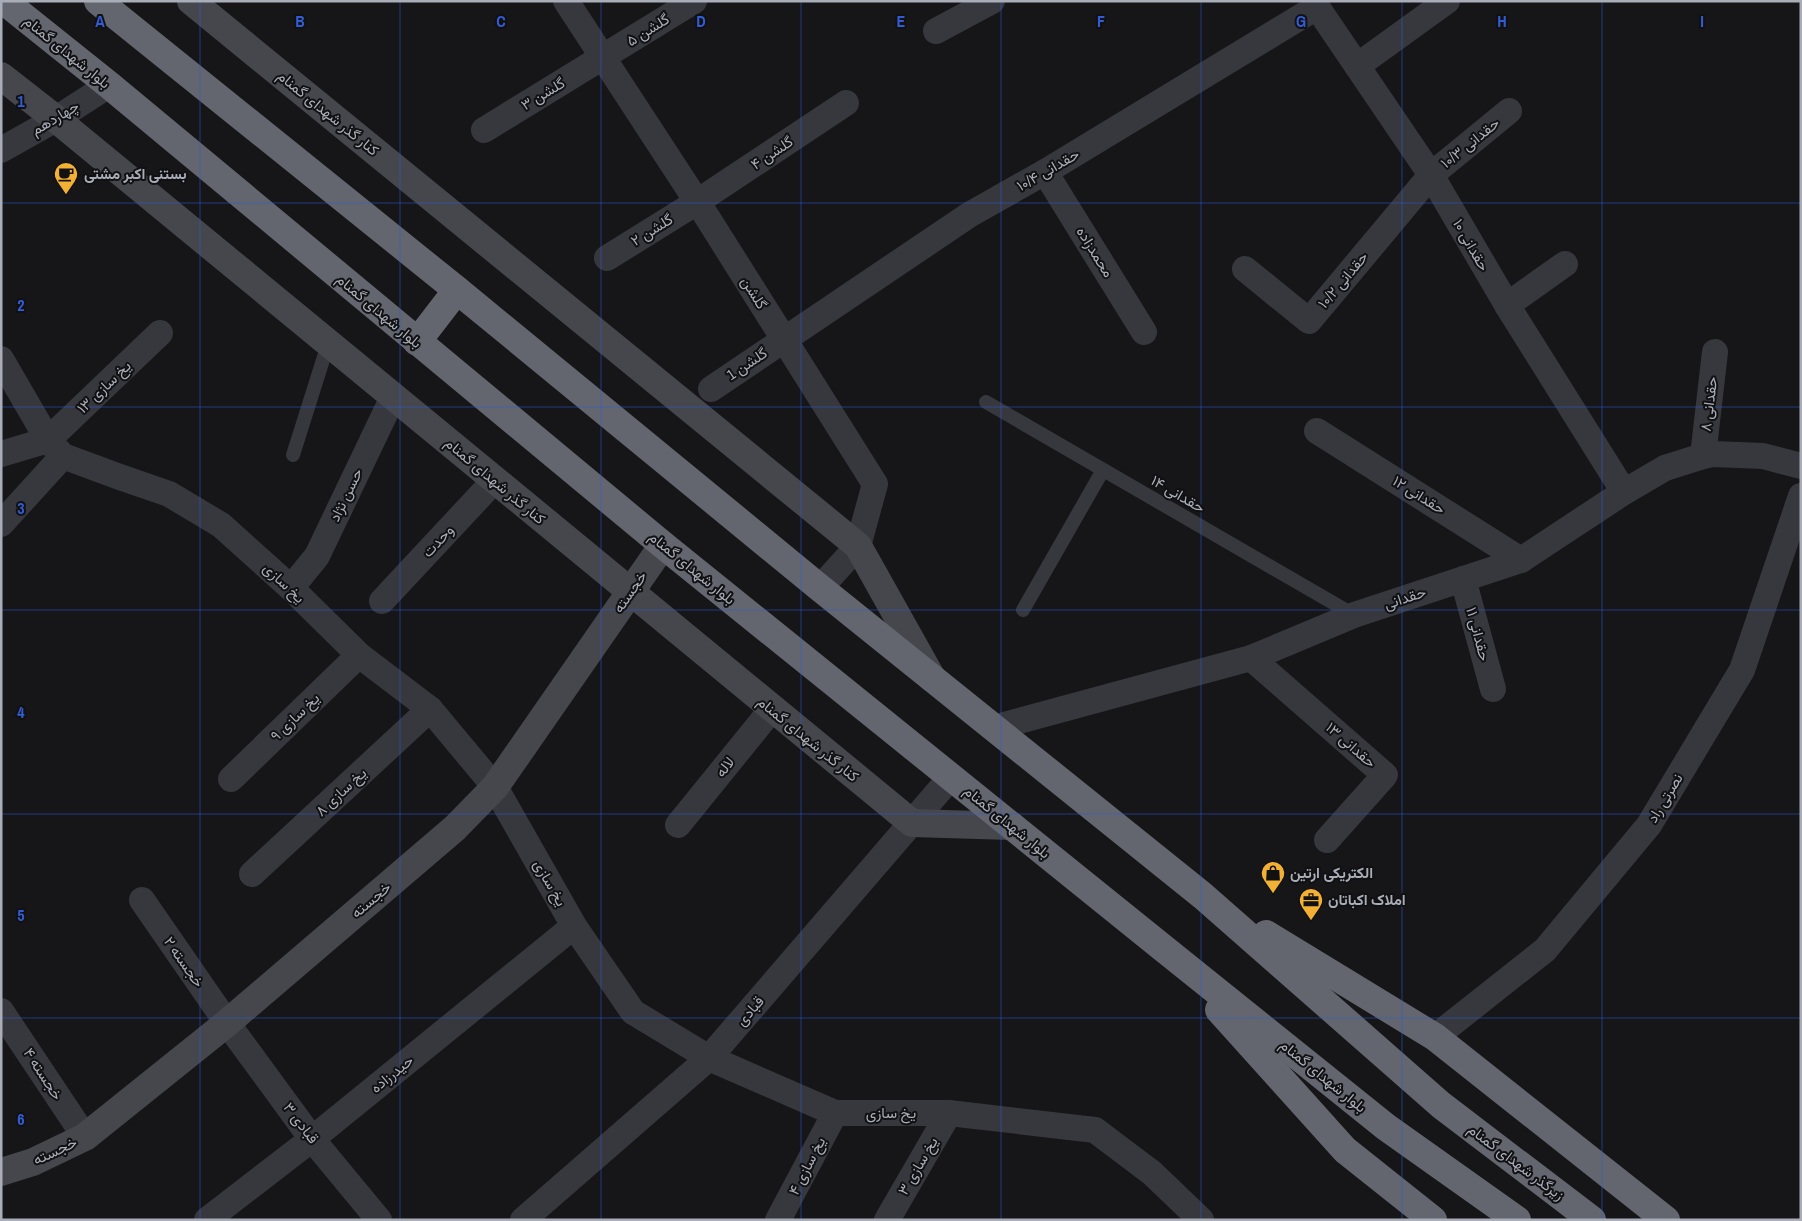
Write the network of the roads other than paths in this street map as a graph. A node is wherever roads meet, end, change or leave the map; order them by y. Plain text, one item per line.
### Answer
1 (4, 1) edge
2 (98, 1) edge
3 (566, 1) edge
4 (694, 1) edge
5 (992, 1) edge
6 (1447, 1) edge
7 (198, 3) edge
8 (1315, 4) edge
9 (936, 31) dead end
10 (603, 58) junction
11 (1357, 66) junction
12 (1, 76) edge
13 (109, 85) junction
14 (846, 103) dead end
15 (1509, 111) dead end
16 (56, 119) junction
17 (484, 130) dead end
18 (1, 150) edge
19 (1045, 172) junction
20 (1431, 175) junction
21 (697, 202) junction
22 (607, 258) dead end
23 (1565, 264) dead end
24 (1245, 269) dead end
25 (457, 290) junction
26 (1507, 305) junction
27 (1144, 332) dead end
28 (160, 334) dead end
29 (783, 339) junction
30 (417, 342) junction
31 (328, 344) junction
32 (1715, 352) dead end
33 (1, 359) edge
34 (710, 389) dead end
35 (393, 397) junction
36 (986, 402) dead end
37 (1317, 431) dead end
38 (55, 448) junction
39 (1, 454) edge
40 (293, 455) dead end
41 (1702, 456) junction
42 (1801, 466) edge
43 (1103, 470) junction
44 (494, 481) junction
45 (1624, 492) junction
46 (1801, 496) edge
47 (1, 524) edge
48 (663, 544) junction
49 (858, 546) junction
50 (1521, 560) junction
51 (1463, 579) junction
52 (291, 588) junction
53 (820, 588) junction
54 (629, 592) junction
55 (382, 601) dead end
56 (1023, 610) dead end
57 (1354, 615) junction
58 (360, 655) junction
59 (1251, 658) junction
60 (933, 679) junction
61 (1493, 689) dead end
62 (772, 709) junction
63 (430, 710) junction
64 (993, 728) junction
65 (951, 777) junction
66 (230, 779) dead end
67 (495, 787) junction
68 (912, 823) junction
69 (678, 825) dead end
70 (1012, 826) junction
71 (1327, 840) dead end
72 (252, 874) dead end
73 (1203, 896) junction
74 (142, 900) dead end
75 (574, 926) junction
76 (1162, 948) junction
77 (1, 1011) edge
78 (227, 1023) junction
79 (1435, 1037) junction
80 (709, 1058) junction
81 (949, 1112) junction
82 (835, 1113) junction
83 (85, 1137) junction
84 (312, 1139) junction
85 (1, 1172) edge
86 (207, 1220) edge
87 (378, 1220) edge
88 (523, 1220) edge
89 (778, 1220) edge
90 (887, 1220) edge
91 (1201, 1220) edge
92 (1433, 1220) edge
93 (1517, 1220) edge
94 (1592, 1220) edge
95 (1666, 1220) edge

1 - 13 highway, بلوار شهدای گمنام
2 - 25 highway
3 - 10 street, گلشن
4 - 10 street, گلشن ۵
5 - 9 street
6 - 11 street
7 - 49 street, کنار گذر شهدای گمنام
8 - 11 street, حقدانی ۱۰
8 - 19 street, حقدانی ۱۰/۴
10 - 17 street, گلشن ۳
10 - 21 street, گلشن
11 - 20 street, حقدانی ۱۰
12 - 16 street, کنار گذر شهدای گمنام
13 - 16 street, چهاردهم
13 - 30 highway, بلوار شهدای گمنام
14 - 21 street, گلشن ۴
15 - 20 street, حقدانی ۱۰/۳
16 - 18 street, چهاردهم
16 - 31 street, کنار گذر شهدای گمنام
19 - 27 street, محمدزاده
19 - 29 street, حقدانی ۱۰/۴
20 - 24 street, حقدانی ۱۰/۲
20 - 26 street, حقدانی ۱۰
21 - 22 street, گلشن ۲
21 - 29 street, گلشن
23 - 26 street
25 - 30 highway
25 - 53 highway
26 - 45 street, حقدانی ۱۰
28 - 38 street, یخ سازی ۱۳
29 - 34 street, گلشن 1
29 - 49 street, گلشن
30 - 48 highway, بلوار شهدای گمنام
31 - 35 street, کنار گذر شهدای گمنام
31 - 40 lane
32 - 41 street, حقدانی ۸
33 - 38 street
35 - 44 street, کنار گذر شهدای گمنام
35 - 52 street, حسن نژاد
36 - 43 lane, حقدانی ۱۴
37 - 50 street, حقدانی ۱۲
38 - 39 street
38 - 47 street, یخ سازی ۱۳
38 - 52 street, یخ سازی
41 - 42 street, حقدانی
41 - 45 street, حقدانی
43 - 56 lane
43 - 57 lane, حقدانی ۱۴
44 - 54 street, کنار گذر شهدای گمنام
44 - 55 street, وحدت
45 - 50 street, حقدانی
46 - 79 street, نصرتی راد
48 - 54 street, خجسته
48 - 65 highway, بلوار شهدای گمنام
49 - 53 street, گلشن
49 - 60 street, کنار گذر شهدای گمنام
50 - 51 street, حقدانی
51 - 57 street, حقدانی
51 - 61 street, حقدانی ۱۱
52 - 58 street, یخ سازی
53 - 60 highway
54 - 62 street, کنار گذر شهدای گمنام
54 - 67 street, خجسته
57 - 59 street, حقدانی
58 - 63 street, یخ سازی
58 - 66 street, یخ سازی ۹
59 - 64 street, حقدانی
59 - 71 street, حقدانی ۱۳
60 - 64 highway
62 - 68 street, کنار گذر شهدای گمنام
62 - 69 street, لاله
63 - 67 street, یخ سازی
63 - 72 street, یخ سازی ۸
64 - 73 highway
65 - 68 street, قبادی
65 - 70 highway, بلوار شهدای گمنام
67 - 75 street, یخ سازی
67 - 78 street, خجسته
68 - 70 street
68 - 80 street, قبادی
70 - 76 highway, بلوار شهدای گمنام
73 - 79 highway
73 - 94 highway, زیرگذر شهدای گمنام
74 - 78 street, خجسته ۲
75 - 80 street, یخ سازی
75 - 84 street, حیدرزاده
76 - 92 highway
76 - 93 highway, بلوار شهدای گمنام
77 - 83 street, خجسته ۴
78 - 83 street, خجسته
78 - 84 street, قبادی ۳
79 - 95 highway
80 - 82 street, یخ سازی
80 - 88 street, قبادی
81 - 82 street, یخ سازی
81 - 90 street, یخ سازی ۳
81 - 91 street, یخ سازی
82 - 89 street, یخ سازی ۴
83 - 85 street, خجسته
84 - 86 street, حیدرزاده
84 - 87 street, قبادی ۳

